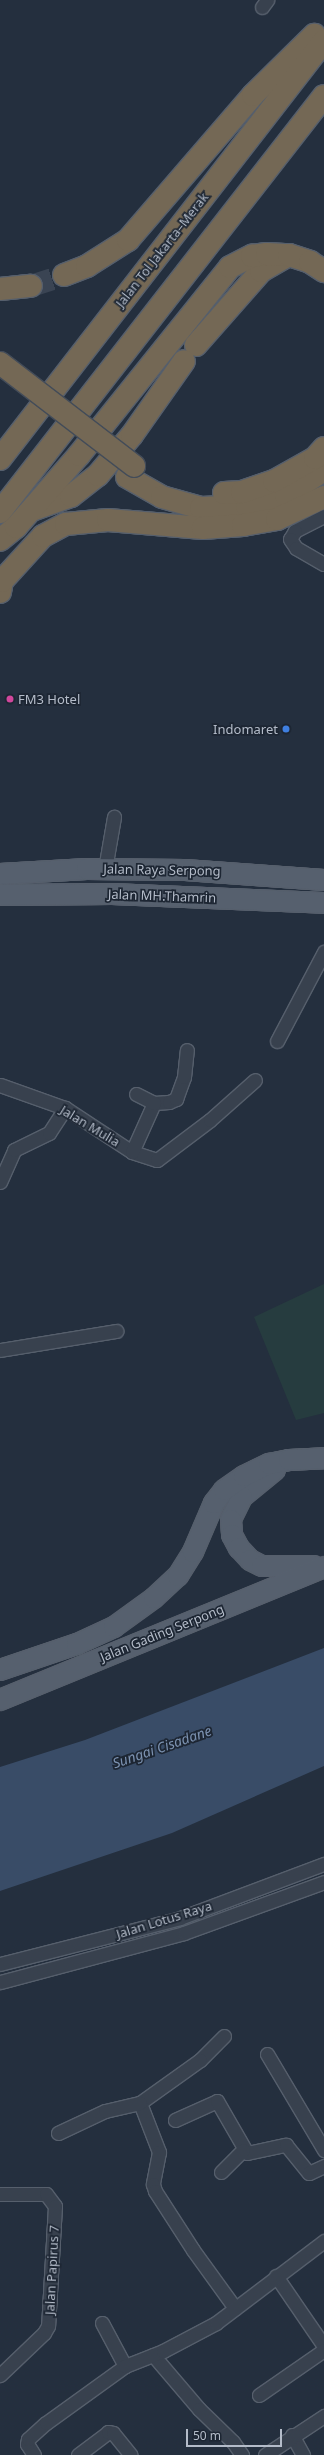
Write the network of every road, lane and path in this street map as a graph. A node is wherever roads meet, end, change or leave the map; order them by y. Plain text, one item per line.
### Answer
1 (324, 26) edge
2 (324, 41) edge
3 (324, 96) edge
4 (289, 255) junction
5 (324, 271) edge
6 (64, 275) tunnel mouth
7 (31, 286) tunnel mouth
8 (0, 289) edge
9 (0, 363) edge
10 (0, 381) edge
11 (324, 448) edge
12 (0, 459) edge
13 (324, 470) edge
14 (130, 472) junction
15 (324, 497) edge
16 (31, 510) junction
17 (0, 512) edge
18 (324, 516) edge
19 (0, 540) edge
20 (324, 564) edge
21 (1, 585) edge
22 (114, 817) dead end
23 (105, 869) junction
24 (0, 874) edge
25 (324, 880) edge
26 (0, 895) edge
27 (324, 903) edge
28 (324, 952) edge
29 (277, 1041) dead end
30 (187, 1050) dead end
31 (255, 1080) dead end
32 (0, 1085) edge
33 (136, 1094) dead end
34 (154, 1102) junction
35 (64, 1108) junction
36 (132, 1152) junction
37 (0, 1182) edge
38 (116, 1331) dead end
39 (0, 1350) edge
40 (324, 1458) edge
41 (289, 1460) junction
42 (324, 1566) edge
43 (0, 1670) edge
44 (0, 1700) edge
45 (324, 1864) edge
46 (324, 1882) edge
47 (0, 1964) edge
48 (0, 1982) edge
49 (224, 2036) dead end
50 (267, 2054) dead end
51 (140, 2103) junction
52 (175, 2120) dead end
53 (58, 2133) dead end
54 (243, 2150) junction
55 (324, 2150) edge
56 (324, 2166) edge
57 (221, 2172) dead end
58 (0, 2194) edge
59 (324, 2241) edge
60 (276, 2276) junction
61 (235, 2308) junction
62 (102, 2323) dead end
63 (324, 2346) edge
64 (324, 2350) edge
65 (153, 2355) junction
66 (125, 2366) junction
67 (0, 2375) edge
68 (259, 2395) dead end
69 (324, 2416) edge
70 (292, 2435) junction
71 (34, 2455) edge
72 (78, 2455) edge
73 (131, 2455) edge
74 (242, 2455) edge
75 (265, 2455) edge
76 (303, 2455) edge

1 - 6 highway
2 - 12 highway, Jalan Tol Jakarta–Merak
3 - 17 highway
4 - 5 highway
4 - 16 highway
4 - 16 highway
7 - 8 highway
9 - 14 highway, bridge
10 - 14 highway
11 - 14 highway
13 - 14 highway
15 - 21 highway
16 - 19 highway
18 - 20 street
22 - 23 street
23 - 24 main road, Jalan Raya Serpong
23 - 25 main road, Jalan Raya Serpong
26 - 27 main road, Jalan MH.Thamrin
28 - 29 street
30 - 34 street
31 - 36 street, Jalan Mulia
32 - 35 street, Jalan Mulia
33 - 34 street
34 - 36 street
35 - 36 street, Jalan Mulia
35 - 37 street
38 - 39 street
40 - 41 main road, Jalan Gading Serpong
41 - 42 main road
41 - 43 main road, Jalan Gading Serpong
42 - 44 main road, Jalan Gading Serpong
45 - 47 street, Jalan Lotus Raya
46 - 48 street, Jalan Lotus Raya
49 - 51 street
50 - 55 street
51 - 53 street
51 - 61 street
52 - 54 street
54 - 56 street
54 - 57 street
58 - 67 street, Jalan Papirus 7
59 - 60 street
60 - 61 street
60 - 63 street
61 - 65 street
62 - 66 street
64 - 68 street
65 - 66 street
65 - 74 street
66 - 71 street
69 - 70 street
70 - 75 street
70 - 76 street
72 - 73 street

